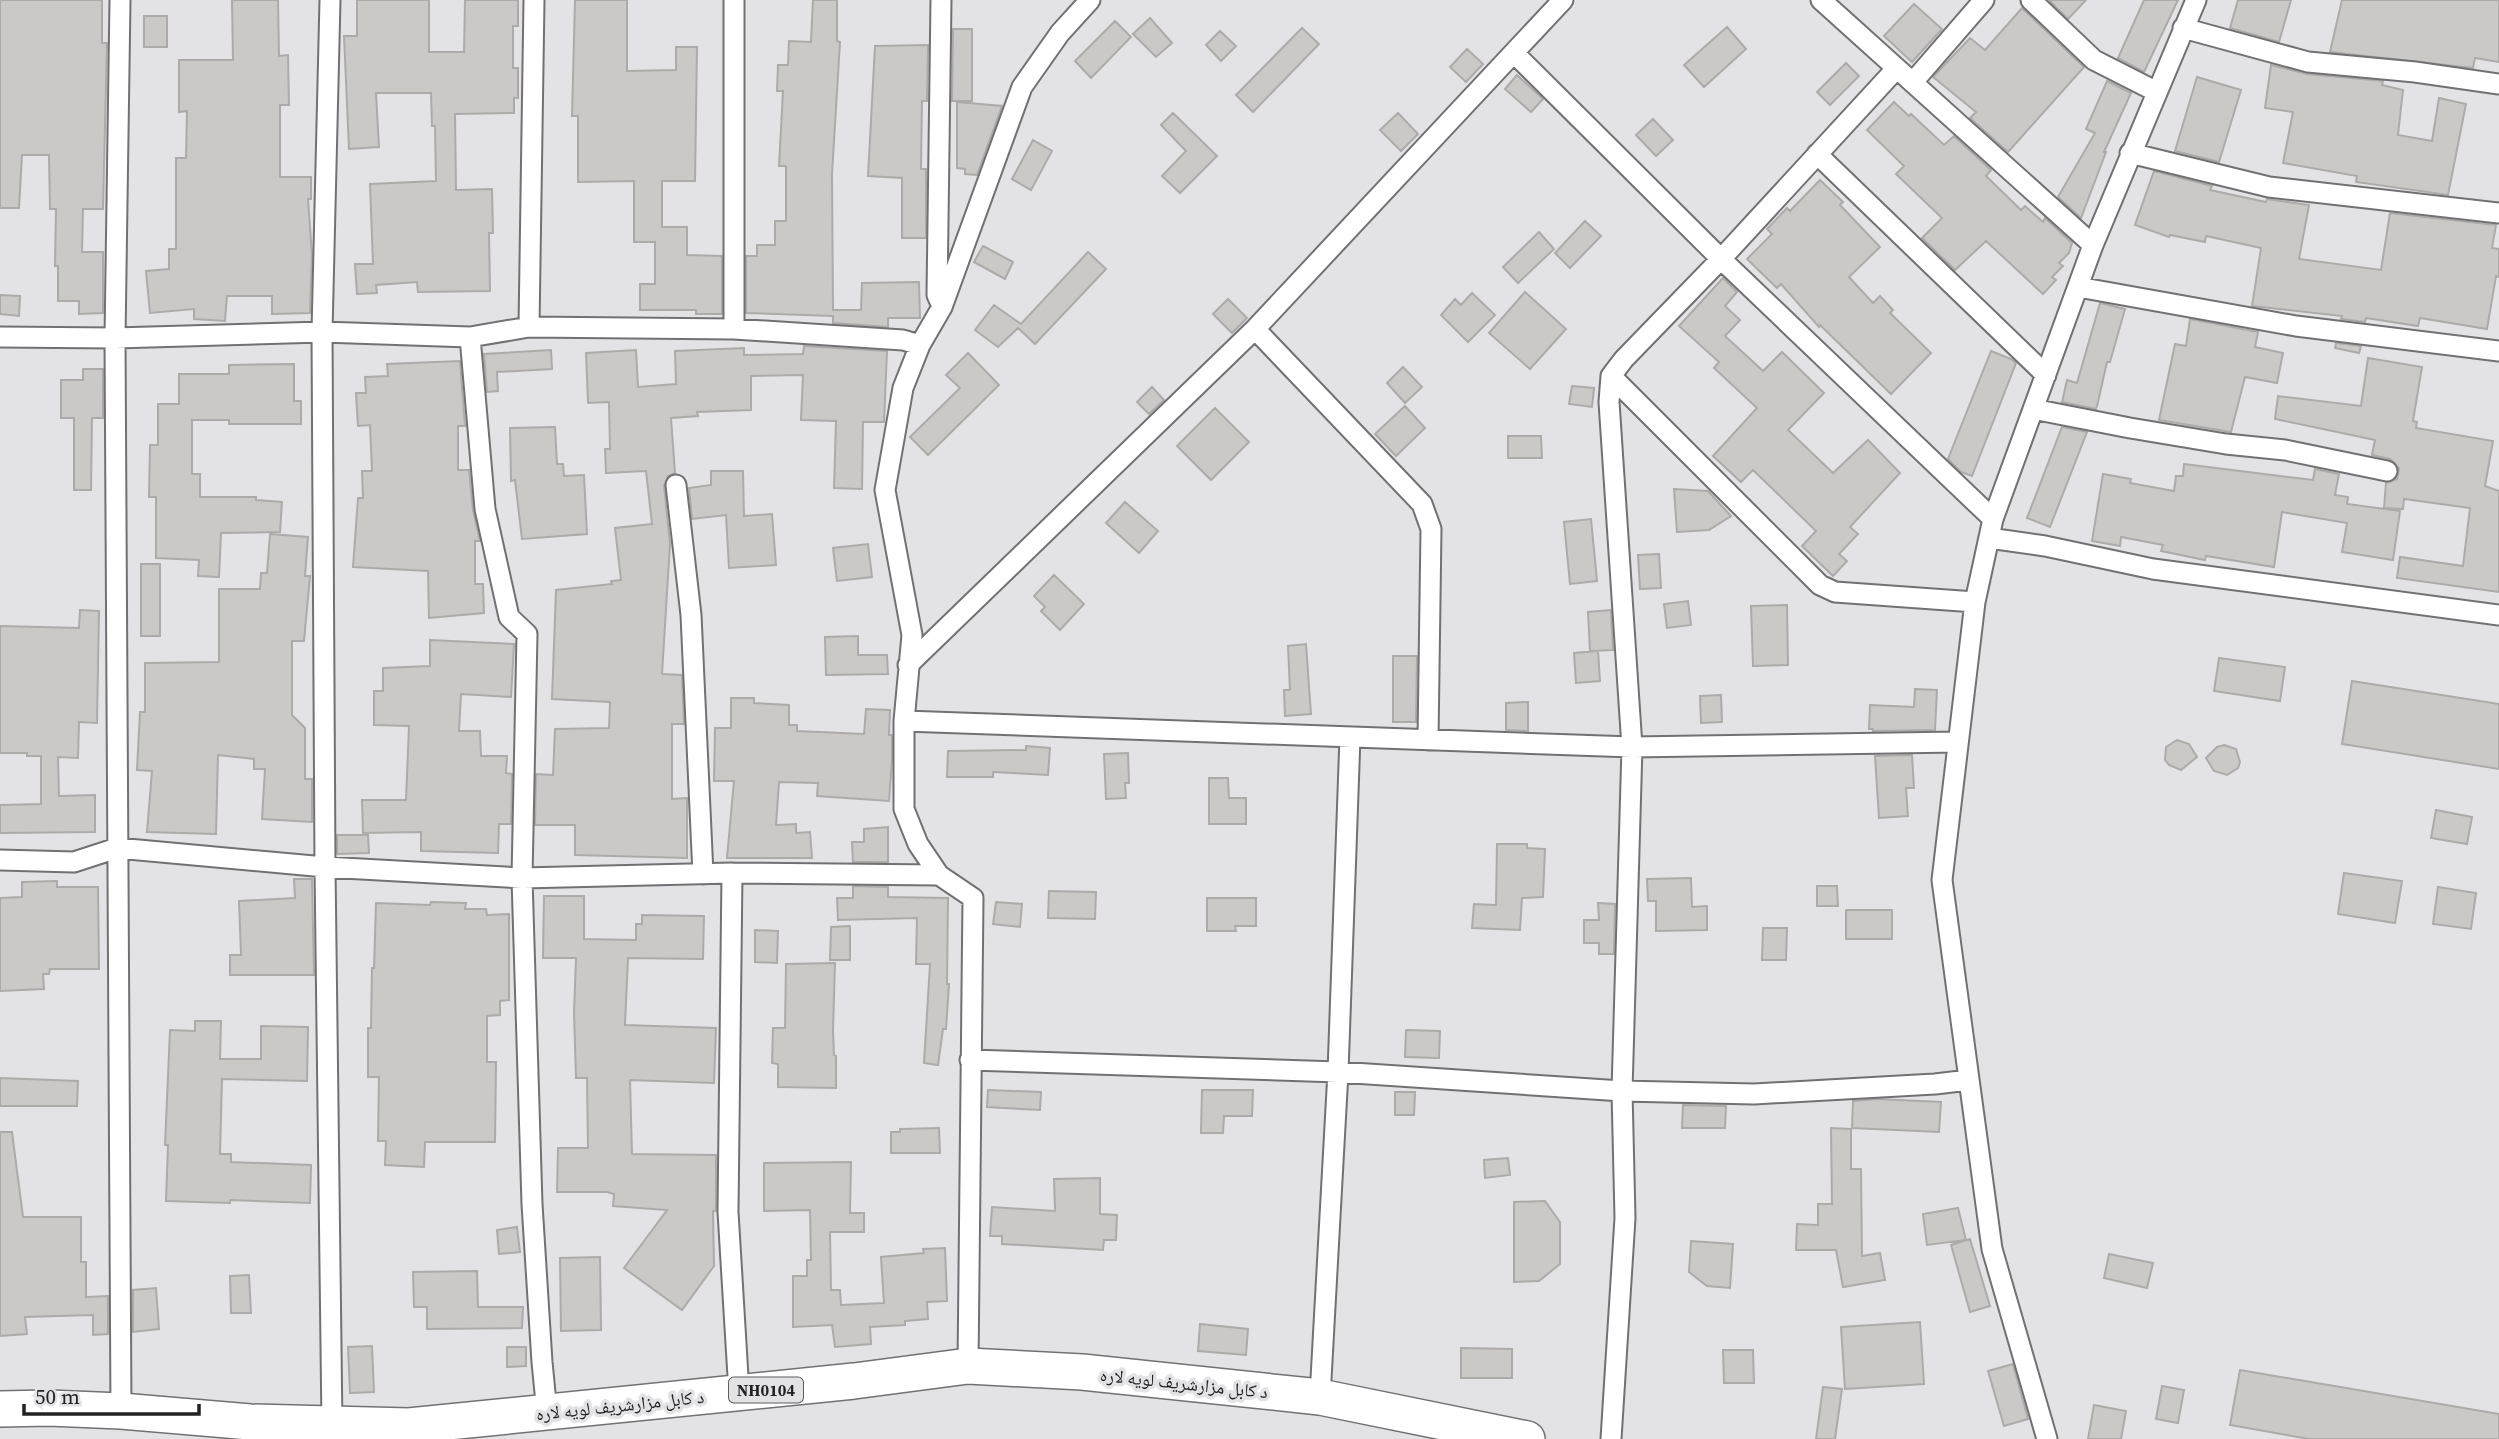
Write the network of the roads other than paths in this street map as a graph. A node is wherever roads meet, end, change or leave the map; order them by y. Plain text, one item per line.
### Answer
1 (120, 0) edge
2 (330, 0) edge
3 (534, 0) edge
4 (734, 0) edge
5 (941, 0) edge
6 (1090, 0) edge
7 (1563, 0) edge
8 (1821, 0) edge
9 (1984, 0) edge
10 (2031, 0) edge
11 (2196, 0) edge
12 (2183, 28) junction
13 (1514, 53) junction
14 (1896, 69) junction
15 (1913, 82) junction
16 (2499, 84) edge
17 (2157, 92) junction
18 (2130, 153) junction
19 (1817, 154) junction
20 (2499, 213) edge
21 (2093, 245) junction
22 (1721, 259) junction
23 (2078, 287) junction
24 (942, 307) junction
25 (529, 327) junction
26 (1255, 329) junction
27 (734, 330) junction
28 (322, 331) junction
29 (0, 337) edge
30 (470, 337) junction
31 (115, 338) junction
32 (920, 345) junction
33 (2499, 351) edge
34 (2046, 375) junction
35 (1611, 376) junction
36 (2034, 409) junction
37 (2387, 471) dead end
38 (676, 485) dead end
39 (1991, 529) junction
40 (1975, 602) junction
41 (2499, 615) edge
42 (908, 666) junction
43 (904, 721) junction
44 (1350, 737) junction
45 (1428, 740) junction
46 (1958, 742) junction
47 (1632, 747) junction
48 (117, 848) junction
49 (0, 860) edge
50 (325, 867) junction
51 (732, 873) junction
52 (703, 874) junction
53 (939, 875) junction
54 (522, 878) junction
55 (970, 1060) junction
56 (1338, 1072) junction
57 (1969, 1080) junction
58 (1622, 1091) junction
59 (968, 1366) junction
60 (739, 1393) junction
61 (1320, 1398) junction
62 (0, 1409) edge
63 (121, 1412) junction
64 (547, 1413) junction
65 (332, 1426) junction
66 (1527, 1439) edge
67 (1611, 1439) edge
68 (2048, 1439) edge

1 - 31 street
2 - 28 street
3 - 25 street
4 - 27 street
5 - 24 street
6 - 24 street
7 - 13 street
8 - 14 street
9 - 15 street
10 - 17 street
11 - 12 street
12 - 16 street
12 - 17 street
13 - 22 street
13 - 26 street
14 - 15 street
14 - 19 street
15 - 21 street
17 - 18 street
18 - 20 street
18 - 21 street
19 - 22 street
19 - 34 street
21 - 23 street
22 - 35 street
22 - 39 street
23 - 33 street
23 - 34 street
24 - 32 street
25 - 27 street
25 - 30 street
26 - 42 street
26 - 45 street
27 - 32 street
28 - 30 street
28 - 31 street
28 - 50 street
29 - 31 street
30 - 54 street
31 - 48 street
32 - 42 street
34 - 36 street
35 - 40 street
35 - 47 street
36 - 37 street
36 - 39 street
38 - 52 street
39 - 40 street
39 - 41 street
40 - 46 street
42 - 43 street
43 - 44 street
43 - 53 street
44 - 45 street
44 - 56 street
45 - 47 street
46 - 47 street
46 - 57 street
47 - 58 street
48 - 49 street
48 - 50 street
48 - 63 street
50 - 54 street
50 - 65 street
51 - 52 street
51 - 53 street
51 - 60 street
52 - 54 street
53 - 55 street
54 - 64 street
55 - 56 street
55 - 59 street
56 - 58 street
56 - 61 street
57 - 58 street
57 - 68 street
58 - 67 street
59 - 60 highway, د کابل مزارشریف لویه لاره / NH0104
59 - 61 highway, د کابل مزارشریف لویه لاره / NH0104
60 - 64 highway, د کابل مزارشریف لویه لاره / NH0104
61 - 66 highway, د کابل مزارشریف لویه لاره / NH0104
62 - 63 highway, د کابل مزارشریف لویه لاره / NH0104
63 - 65 highway, د کابل مزارشریف لویه لاره / NH0104
64 - 65 highway, د کابل مزارشریف لویه لاره / NH0104

